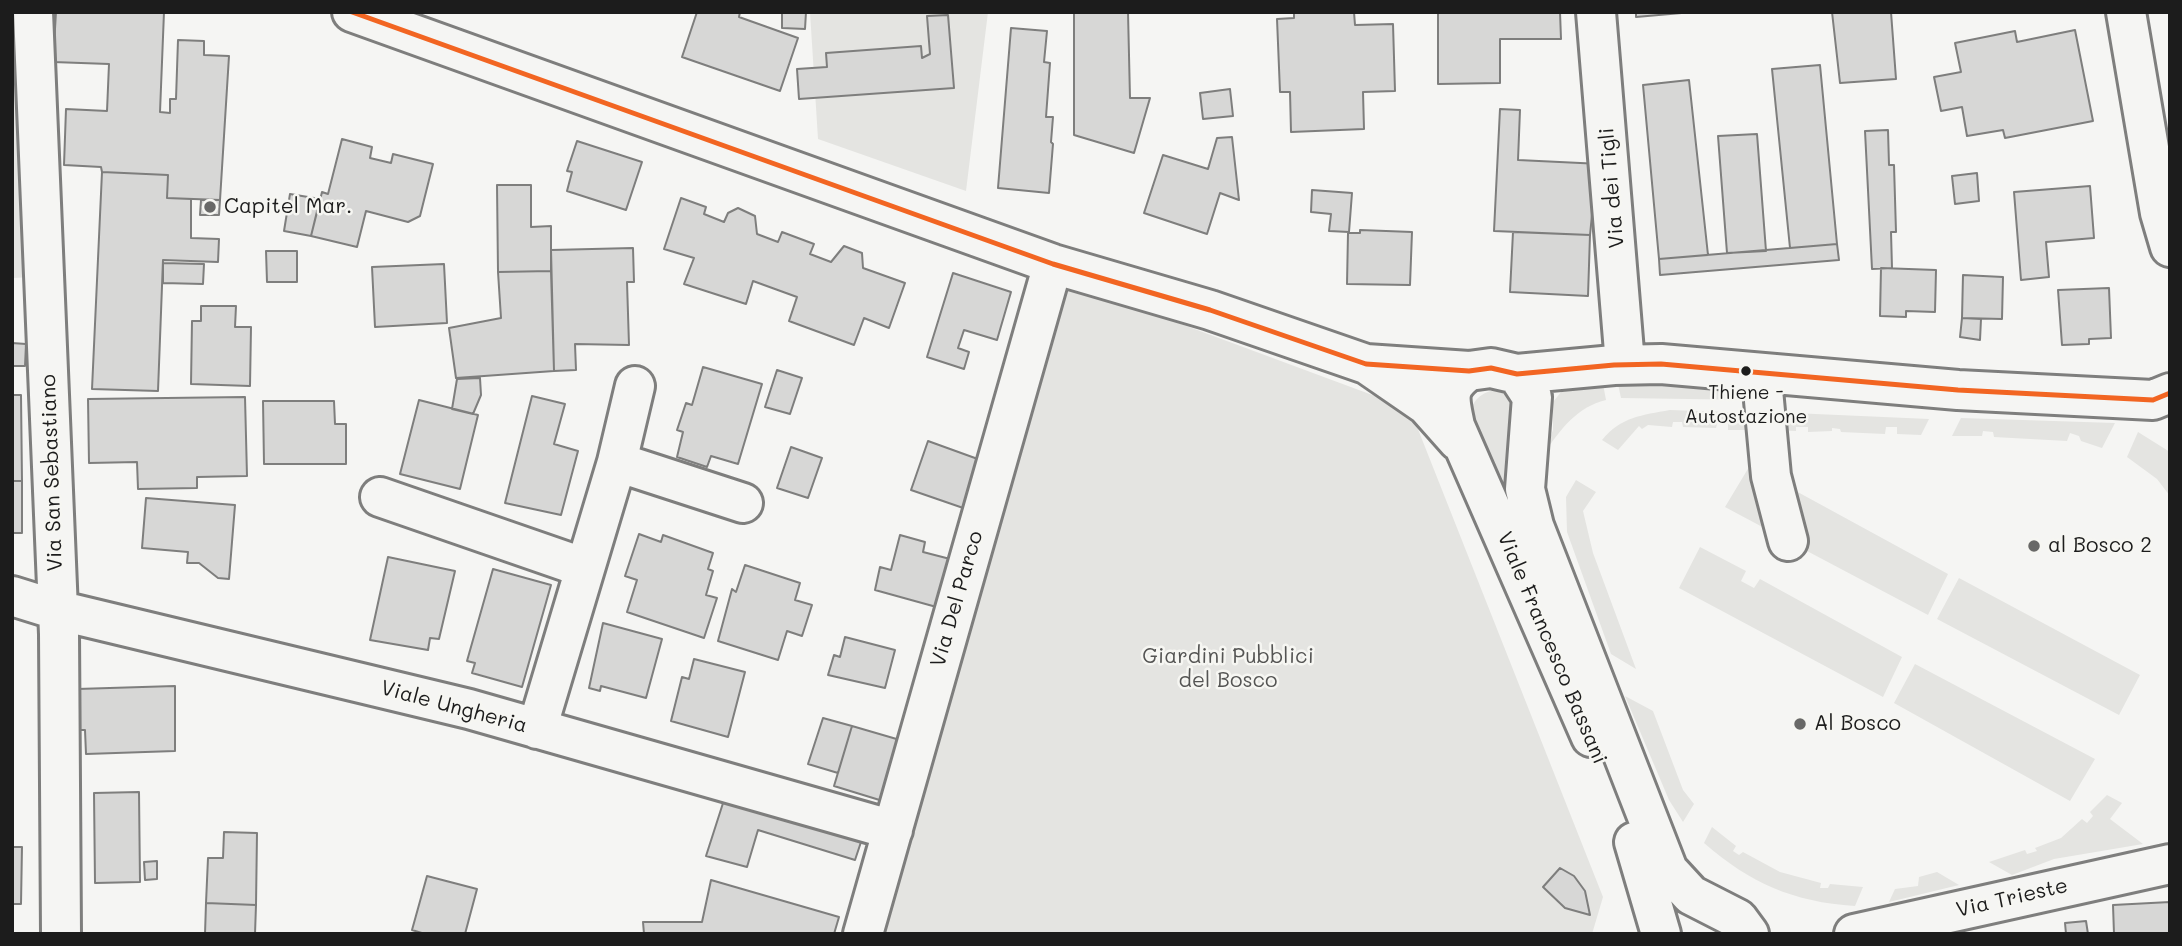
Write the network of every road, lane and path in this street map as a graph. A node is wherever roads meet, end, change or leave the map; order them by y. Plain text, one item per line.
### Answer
1 (33, 12) edge
2 (352, 12) edge
3 (1595, 12) edge
4 (2126, 12) edge
5 (395, 20) edge
6 (2170, 247) edge
7 (1053, 264) junction
8 (1366, 364) junction
9 (1625, 364) junction
10 (1469, 371) junction
11 (1517, 374) junction
12 (635, 386) dead end
13 (1763, 390) dead end
14 (2164, 400) edge
15 (1464, 448) junction
16 (617, 462) junction
17 (380, 497) dead end
18 (743, 503) dead end
19 (1787, 541) dead end
20 (584, 568) junction
21 (12, 596) edge
22 (57, 610) junction
23 (537, 729) junction
24 (893, 830) junction
25 (2170, 863) edge
26 (1714, 909) junction
27 (61, 934) edge
28 (863, 934) edge
29 (1664, 934) edge
30 (1749, 934) edge
31 (1854, 934) edge

1 - 22 street, Via San Sebastiano
2 - 5 street
3 - 9 street, Via dei Tigli
4 - 6 street
5 - 7 street
7 - 8 street
7 - 24 street, Via Del Parco
8 - 10 street
8 - 15 street
9 - 11 street
9 - 14 street
10 - 11 street
10 - 15 street, Viale Francesco Bassani
11 - 26 street, Viale Francesco Bassani
12 - 16 street
13 - 19 street
15 - 29 street, Viale Francesco Bassani
16 - 18 street
16 - 20 street
17 - 20 street
20 - 23 street
21 - 22 street, Viale Ungheria
22 - 23 street, Viale Ungheria
22 - 27 street, Via San Sebastiano
23 - 24 street, Viale Ungheria
24 - 28 street, Via Del Parco
25 - 31 street, Via Trieste
26 - 29 street, Viale Francesco Bassani
26 - 30 street, Viale Francesco Bassani

